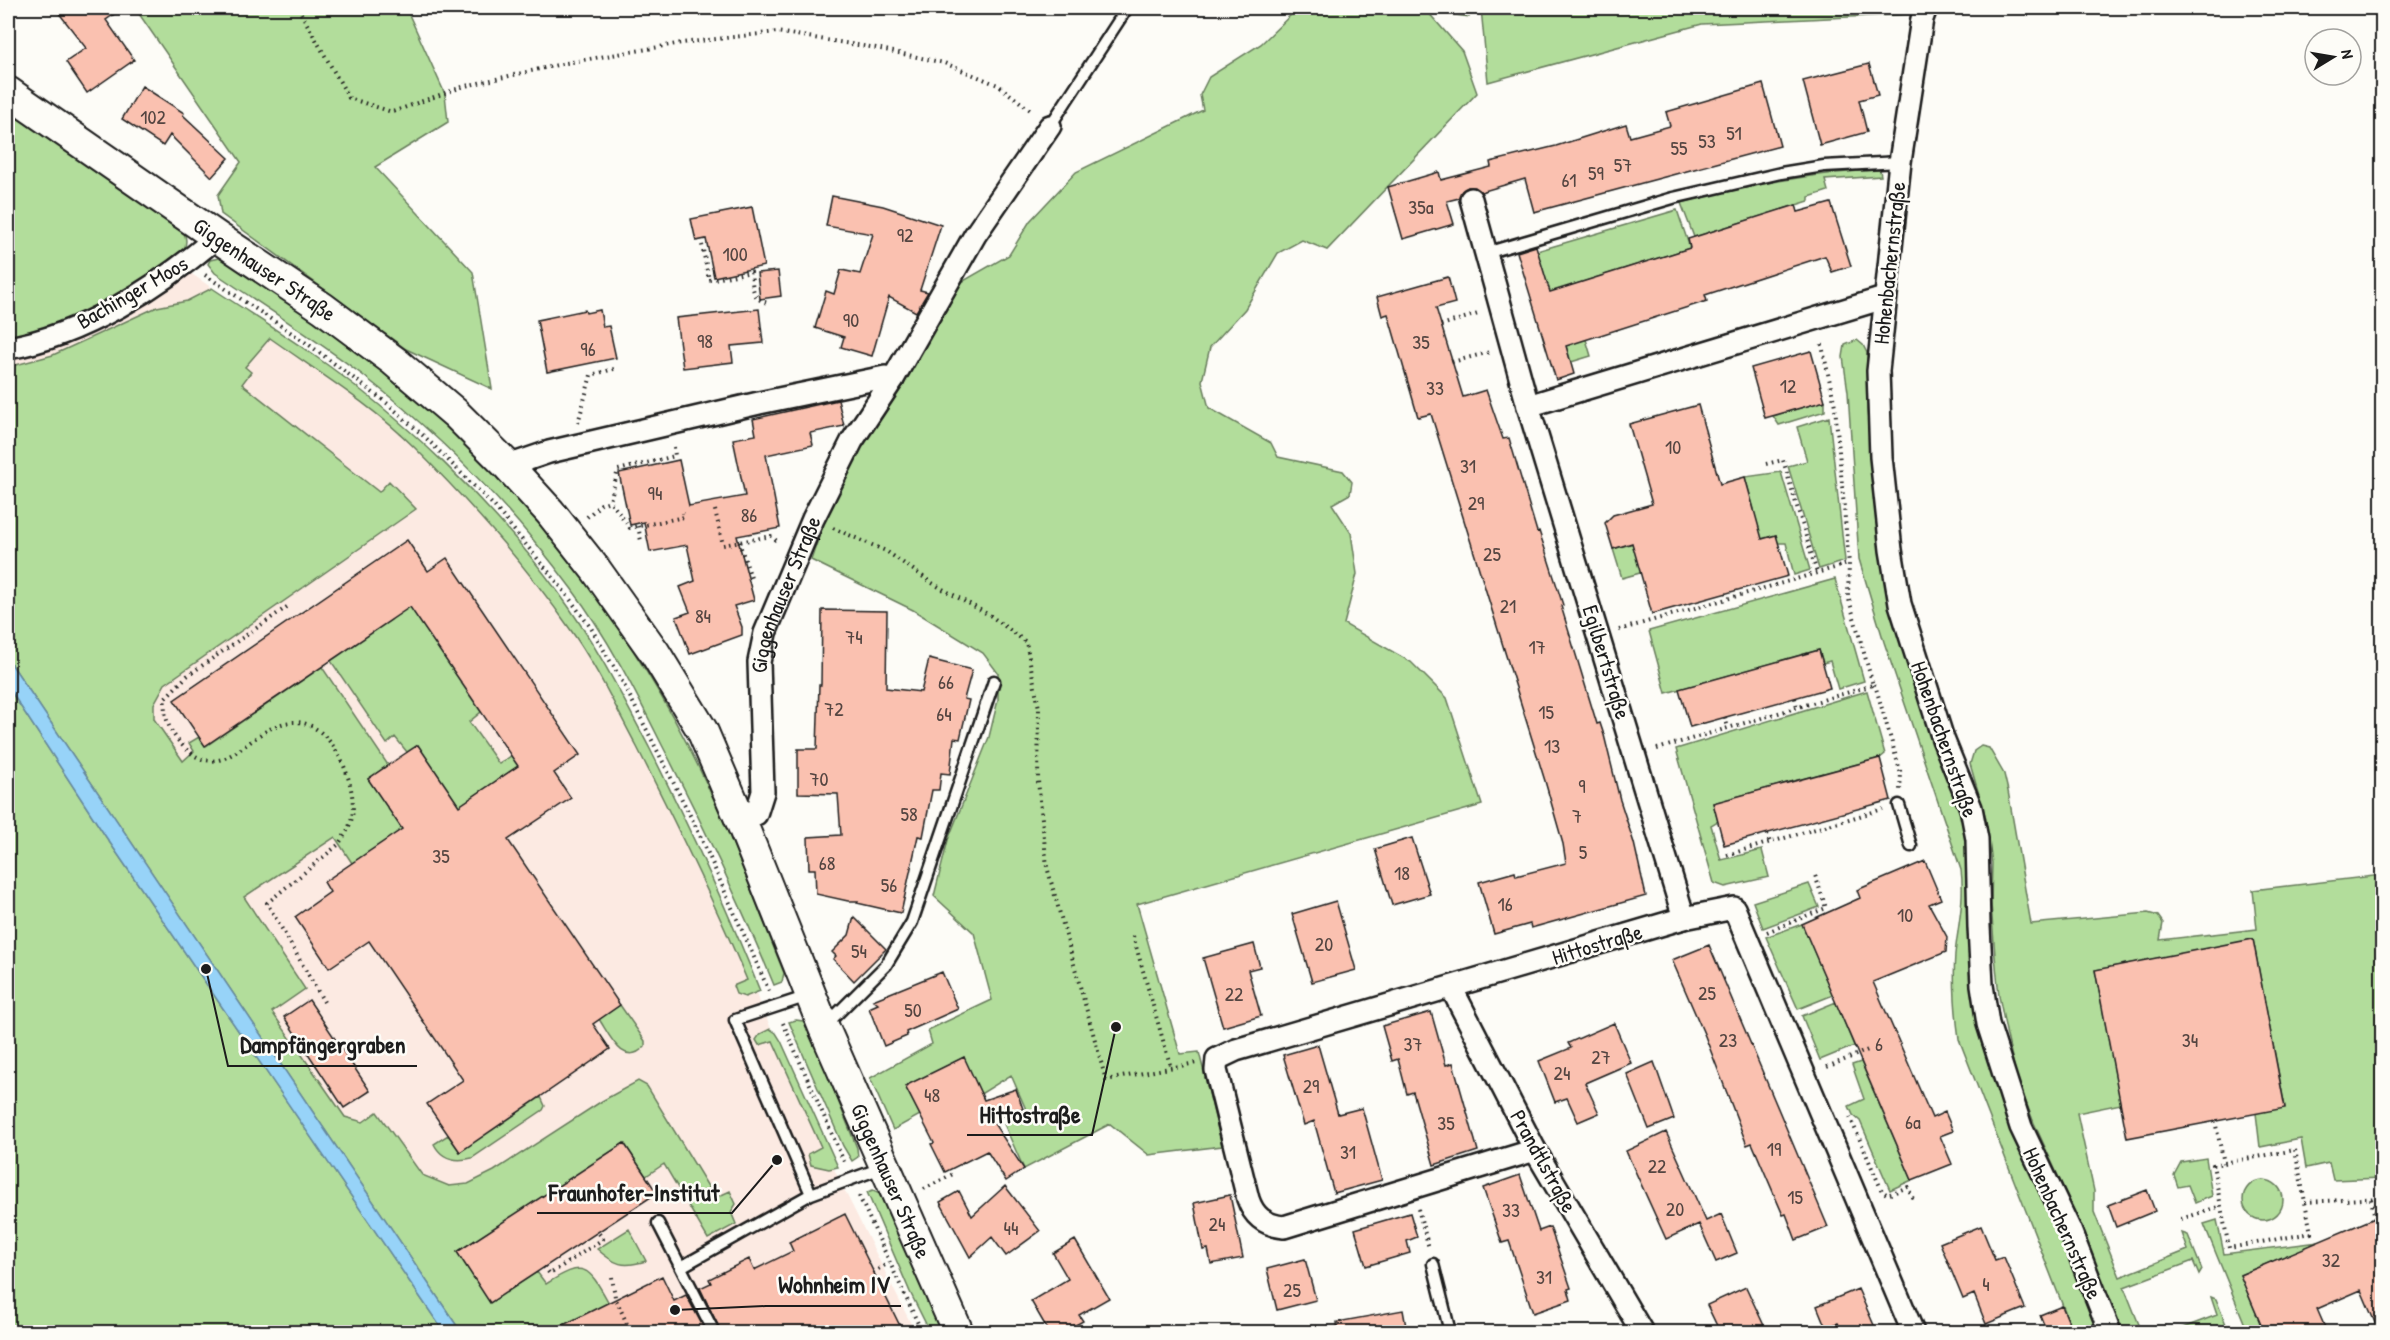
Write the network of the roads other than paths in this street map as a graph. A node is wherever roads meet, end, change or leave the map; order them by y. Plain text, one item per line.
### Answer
1 (1127, 8) edge
2 (1924, 13) edge
3 (8, 92) edge
4 (1050, 126) joint
5 (1900, 162) junction
6 (1471, 199) dead end
7 (217, 237) junction
8 (1486, 253) junction
9 (1884, 298) junction
10 (8, 348) edge
11 (893, 379) junction
12 (1528, 406) junction
13 (508, 466) junction
14 (994, 681) dead end
15 (1899, 805) road end
16 (741, 821) junction
17 (1911, 846) dead end
18 (1684, 918) junction
19 (1451, 987) junction
20 (810, 995) junction
21 (824, 1028) junction
22 (1535, 1150) junction
23 (884, 1167) junction
24 (811, 1194) junction
25 (658, 1223) dead end
26 (1433, 1264) road end
27 (681, 1267) junction
28 (714, 1332) edge
29 (958, 1332) edge
30 (1450, 1332) edge
31 (1642, 1332) edge
32 (1913, 1332) edge
33 (2110, 1332) edge

1 - 4 lane
2 - 5 street, Hohenbachernstraße
3 - 7 main road, Giggenhauser Straße
4 - 11 street, Giggenhauser Straße
5 - 8 lane, Hohenbachernstraße
5 - 9 street, Hohenbachernstraße
6 - 8 street, Egilbertstraße
7 - 10 street, Bachinger Moos
7 - 13 main road, Giggenhauser Straße
8 - 12 street, Egilbertstraße
9 - 12 street
9 - 33 street, Hohenbachernstraße
11 - 13 street
11 - 16 street, Giggenhauser Straße
12 - 18 street, Egilbertstraße
13 - 16 main road, Giggenhauser Straße
14 - 21 lane
15 - 17 lane
16 - 20 main road, Giggenhauser Straße
18 - 19 street, Hittostraße
18 - 32 street, Hittostraße
19 - 22 street, Prandtlstraße
19 - 22 street, Hittostraße
20 - 21 main road, Giggenhauser Straße
20 - 24 lane
21 - 23 main road, Giggenhauser Straße
22 - 31 street, Prandtlstraße
23 - 24 lane
23 - 29 main road, Giggenhauser Straße
24 - 27 lane
25 - 27 lane
26 - 30 lane
27 - 28 lane

